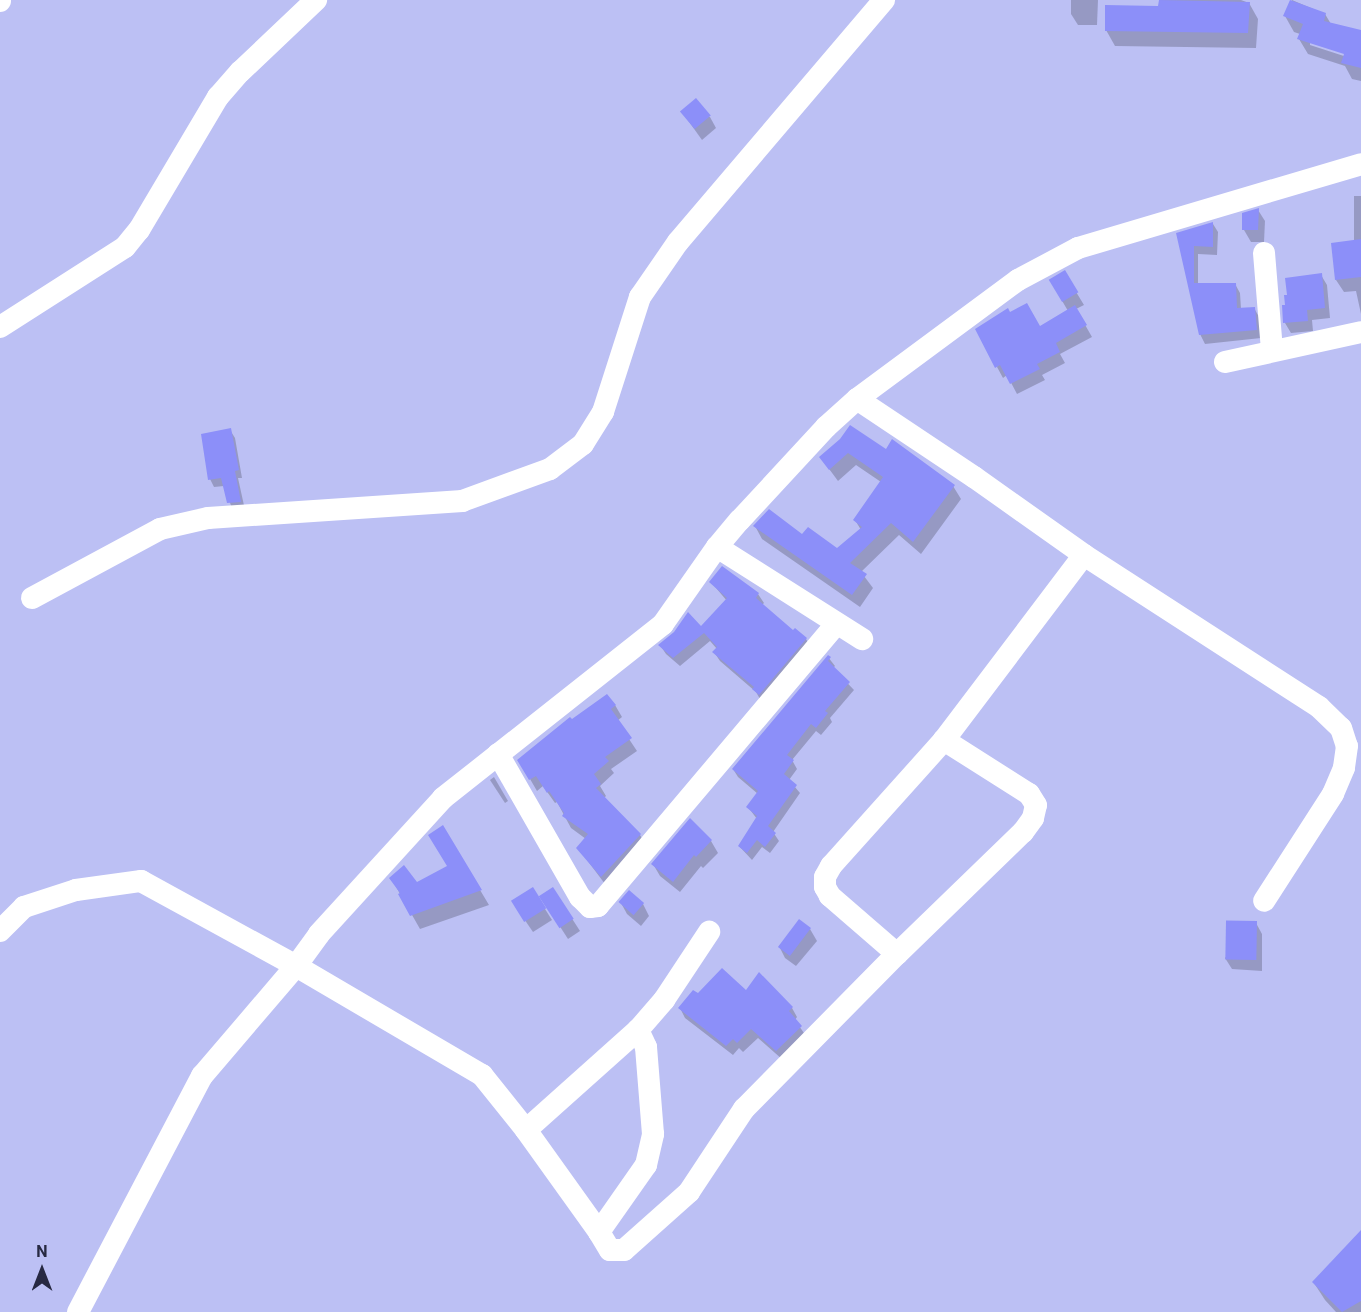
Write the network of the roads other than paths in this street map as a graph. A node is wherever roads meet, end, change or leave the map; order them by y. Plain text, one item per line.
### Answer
1 (316, 0) edge
2 (884, 0) edge
3 (1361, 164) edge
4 (1264, 253) dead end
5 (0, 327) edge
6 (1361, 332) edge
7 (1272, 350) junction
8 (1225, 362) dead end
9 (857, 399) junction
10 (717, 547) junction
11 (1084, 555) junction
12 (32, 598) dead end
13 (836, 624) junction
14 (862, 639) dead end
15 (944, 740) junction
16 (498, 754) junction
17 (1264, 901) dead end
18 (0, 931) edge
19 (709, 932) dead end
20 (897, 954) junction
21 (296, 966) junction
22 (639, 1030) junction
23 (526, 1130) junction
24 (599, 1232) junction
25 (78, 1312) edge

1 - 5 street
2 - 12 street
3 - 9 street
4 - 7 street
6 - 7 street
7 - 8 street
9 - 10 street
9 - 11 street
10 - 13 street
10 - 16 street
11 - 15 street
11 - 17 street
13 - 14 street
13 - 16 street
15 - 20 street
15 - 20 street
16 - 21 street
18 - 21 street
19 - 22 street
20 - 24 street
21 - 23 street
21 - 25 street
22 - 23 street
22 - 24 street
23 - 24 street

